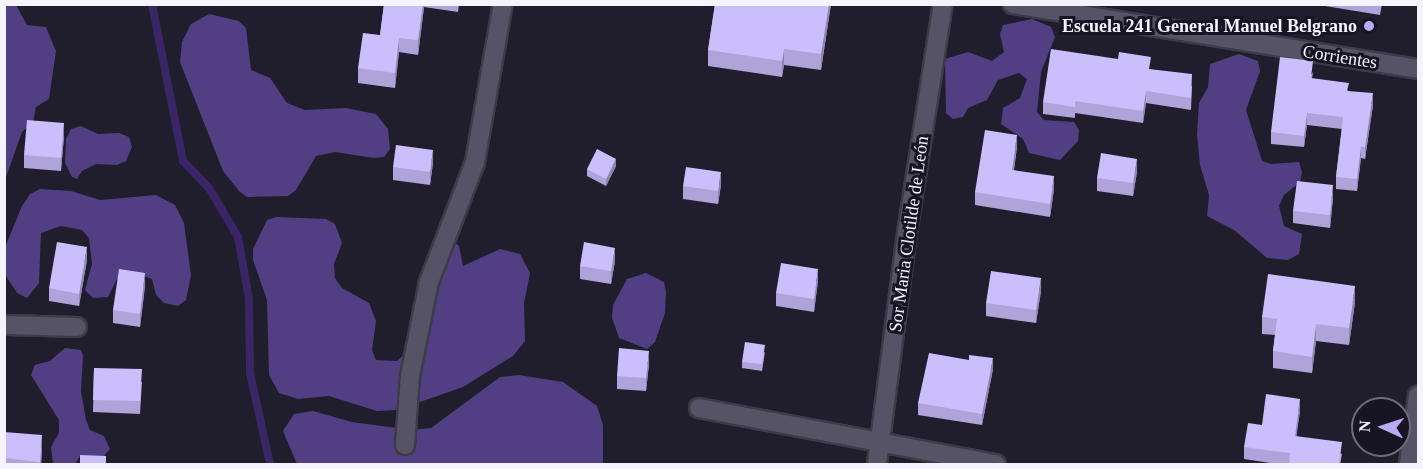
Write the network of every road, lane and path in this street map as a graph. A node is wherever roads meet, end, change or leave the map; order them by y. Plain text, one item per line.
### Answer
1 (503, 4) edge
2 (943, 4) edge
3 (1013, 4) edge
4 (1419, 69) edge
5 (4, 325) edge
6 (77, 327) dead end
7 (1419, 396) edge
8 (699, 408) dead end
9 (881, 443) junction
10 (405, 445) dead end
11 (876, 465) edge
12 (996, 465) edge
13 (1409, 465) edge

1 - 10 street
2 - 9 street, Sor Maria Clotilde de León
3 - 4 street, Corrientes
5 - 6 street
7 - 13 street
8 - 9 street
9 - 11 street, Sor Maria Clotilde de León
9 - 12 street

